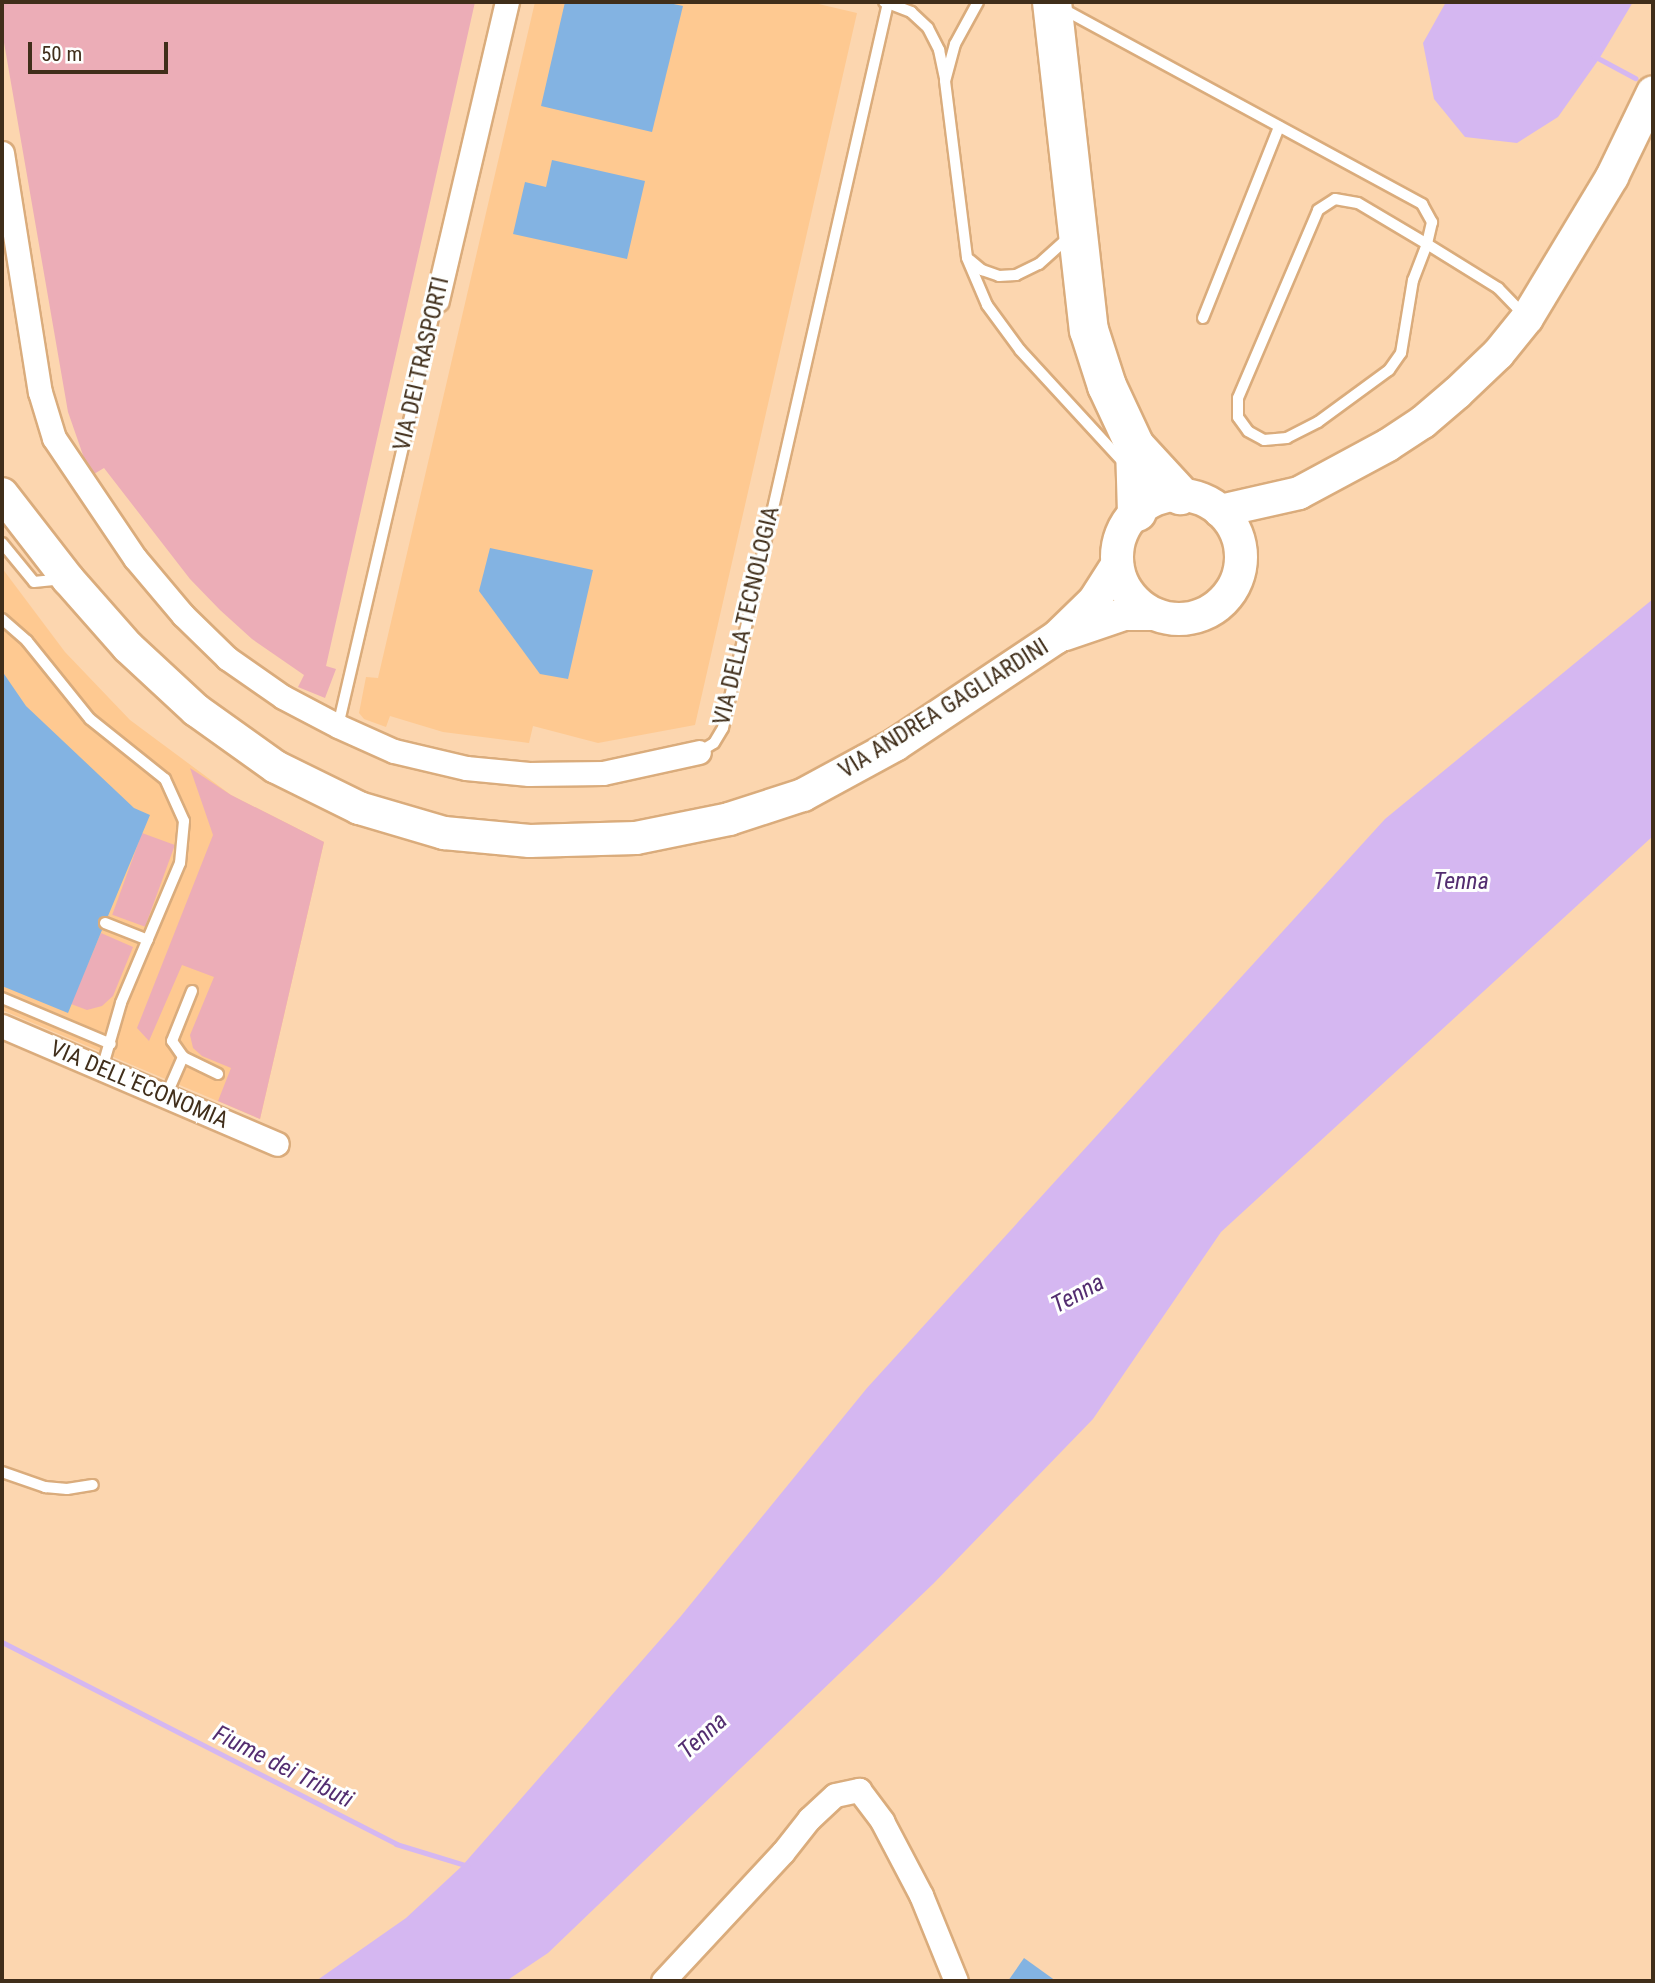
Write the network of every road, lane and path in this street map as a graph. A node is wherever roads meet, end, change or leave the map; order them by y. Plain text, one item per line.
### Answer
1 (507, 2) edge
2 (886, 2) edge
3 (978, 2) edge
4 (1052, 3) edge
5 (945, 81) junction
6 (1653, 92) edge
7 (1279, 127) junction
8 (2, 161) edge
9 (1078, 229) junction
10 (1427, 244) junction
11 (967, 258) junction
12 (437, 300) joint
13 (1203, 318) dead end
14 (1527, 318) junction
15 (1137, 479) junction
16 (1299, 493) junction
17 (2, 494) edge
18 (1180, 495) junction
19 (1220, 511) junction
20 (2, 543) edge
21 (1241, 549) junction
22 (1117, 565) junction
23 (68, 579) junction
24 (1151, 614) junction
25 (2, 619) edge
26 (1058, 637) junction
27 (338, 726) junction
28 (699, 752) joint
29 (105, 923) dead end
30 (148, 940) junction
31 (192, 991) dead end
32 (2, 998) edge
33 (2, 1026) edge
34 (111, 1044) junction
35 (183, 1057) junction
36 (102, 1069) junction
37 (218, 1074) dead end
38 (166, 1097) junction
39 (276, 1143) dead end
40 (2, 1472) edge
41 (93, 1485) dead end
42 (663, 1981) edge
43 (956, 1981) edge

1 - 12 street, VIA DEI TRASPORTI
2 - 5 lane
2 - 28 lane, VIA DELLA TECNOLOGIA
3 - 5 lane
4 - 7 lane
4 - 9 highway
5 - 11 lane
6 - 14 main road
7 - 10 lane
7 - 13 lane
8 - 27 street, VIA DELLA TECNOLOGIA
9 - 11 lane
9 - 15 highway
10 - 10 lane
10 - 14 lane
11 - 15 lane
12 - 27 lane, VIA DEI TRASPORTI
14 - 16 main road
15 - 18 highway
15 - 18 main road
15 - 22 main road
16 - 19 main road
16 - 21 main road
17 - 23 main road, VIA ANDREA GAGLIARDINI
18 - 19 main road
19 - 21 main road
20 - 23 lane
21 - 24 main road
22 - 24 main road
22 - 26 main road
23 - 26 main road, VIA ANDREA GAGLIARDINI
24 - 26 main road
25 - 30 lane
27 - 28 street, VIA DELLA TECNOLOGIA
29 - 30 lane
30 - 34 lane
31 - 35 lane
32 - 34 lane
33 - 36 street, VIA DELL'ECONOMIA
34 - 36 lane
35 - 37 lane
35 - 38 lane
36 - 38 street, VIA DELL'ECONOMIA
38 - 39 street, VIA DELL'ECONOMIA
40 - 41 lane
42 - 43 street

